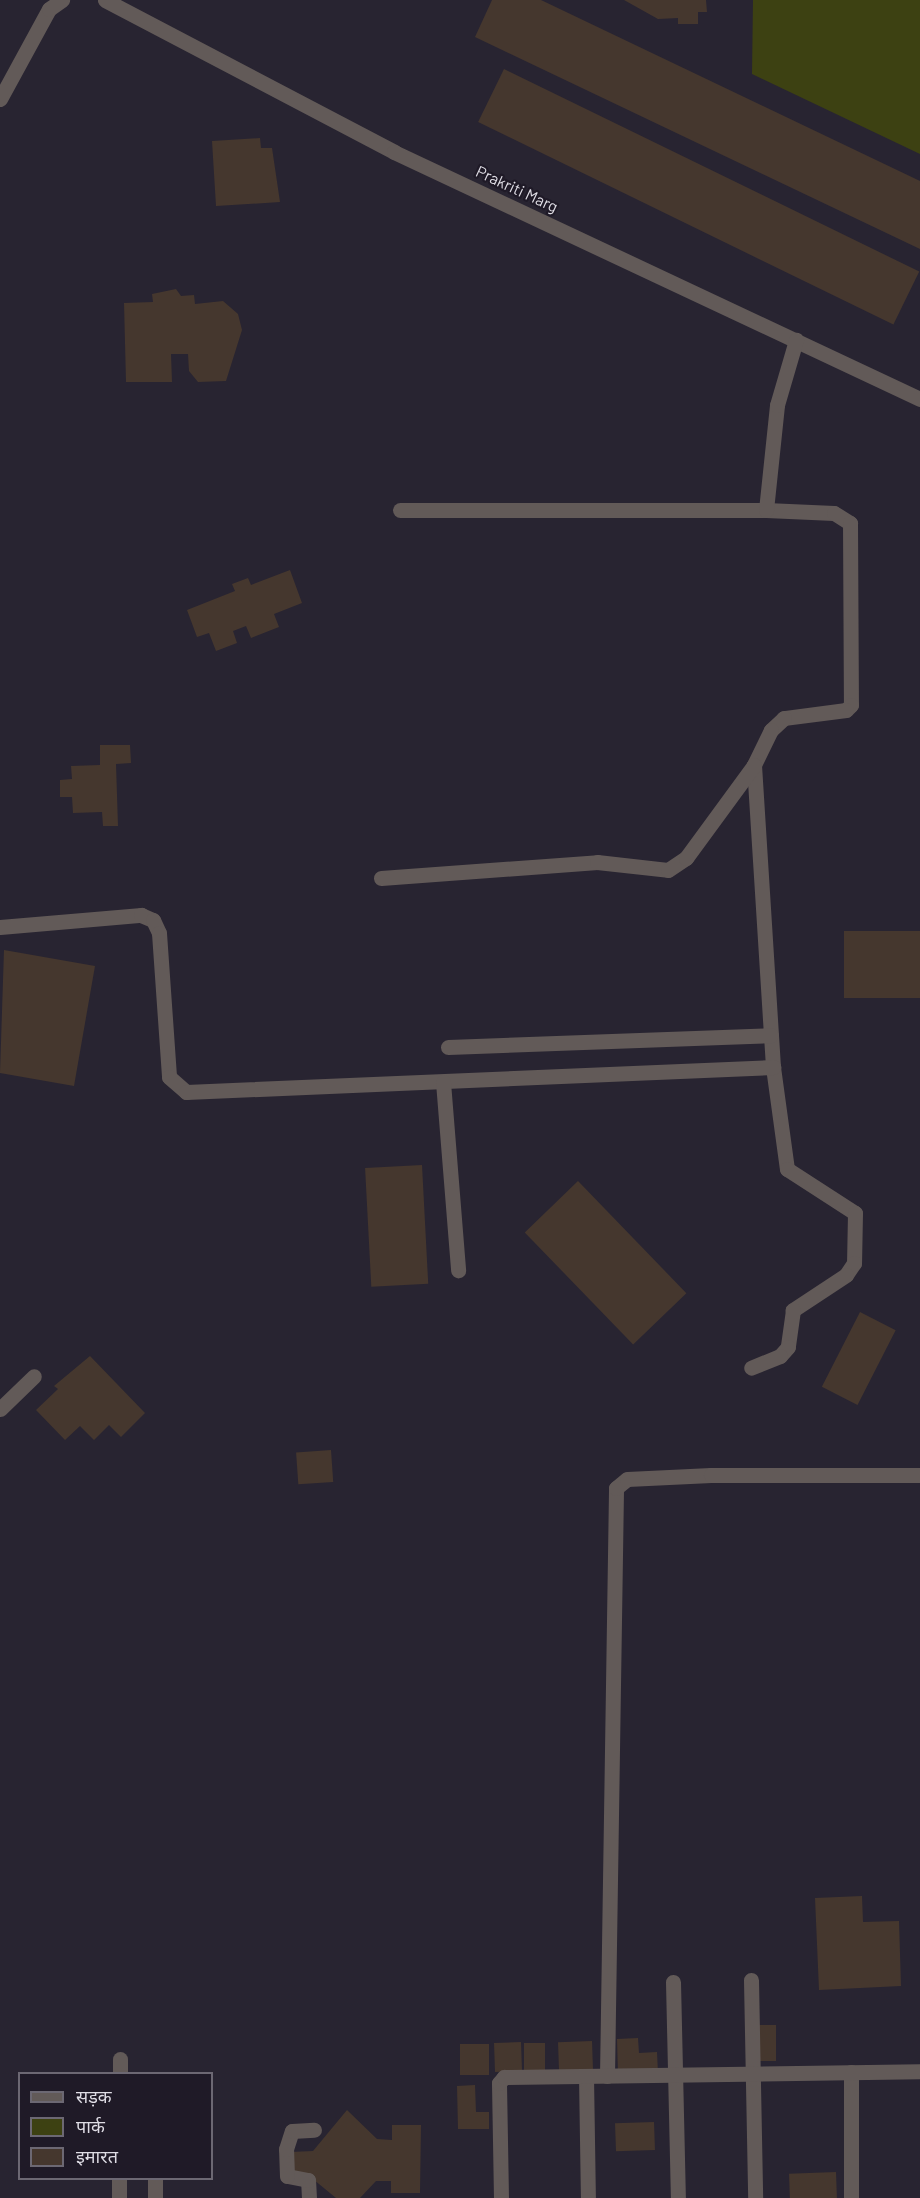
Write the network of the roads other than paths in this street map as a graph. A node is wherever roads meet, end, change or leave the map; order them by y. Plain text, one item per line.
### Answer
1 (62, 0) edge
2 (105, 0) edge
3 (1, 94) edge
4 (796, 340) junction
5 (920, 399) edge
6 (400, 510) dead end
7 (766, 510) junction
8 (754, 765) junction
9 (381, 878) dead end
10 (0, 927) edge
11 (771, 1035) junction
12 (448, 1047) dead end
13 (773, 1067) junction
14 (443, 1082) junction
15 (458, 1270) dead end
16 (751, 1368) dead end
17 (34, 1376) dead end
18 (0, 1409) edge
19 (920, 1475) edge
20 (751, 1980) dead end
21 (673, 1982) dead end
22 (920, 2071) edge
23 (851, 2072) junction
24 (753, 2074) junction
25 (675, 2075) junction
26 (586, 2076) junction
27 (607, 2076) junction
28 (314, 2130) dead end
29 (119, 2180) edge
30 (155, 2180) edge
31 (119, 2198) edge
32 (155, 2198) edge
33 (309, 2198) edge
34 (501, 2198) edge
35 (588, 2198) edge
36 (678, 2198) edge
37 (755, 2198) edge
38 (851, 2198) edge

1 - 3 street
2 - 4 street, Prakriti Marg
4 - 5 street, Prakriti Marg
4 - 7 street
6 - 7 street
7 - 8 street
8 - 9 street
8 - 11 street
10 - 14 street
11 - 12 street
11 - 13 street
13 - 14 street
13 - 16 street
14 - 15 street
17 - 18 street
19 - 27 street
20 - 24 street
21 - 25 street
22 - 23 street
23 - 24 street
23 - 38 street
24 - 25 street
24 - 37 street
25 - 27 street
25 - 36 street
26 - 27 street
26 - 34 street
26 - 35 street
28 - 33 street
29 - 31 street
30 - 32 street

